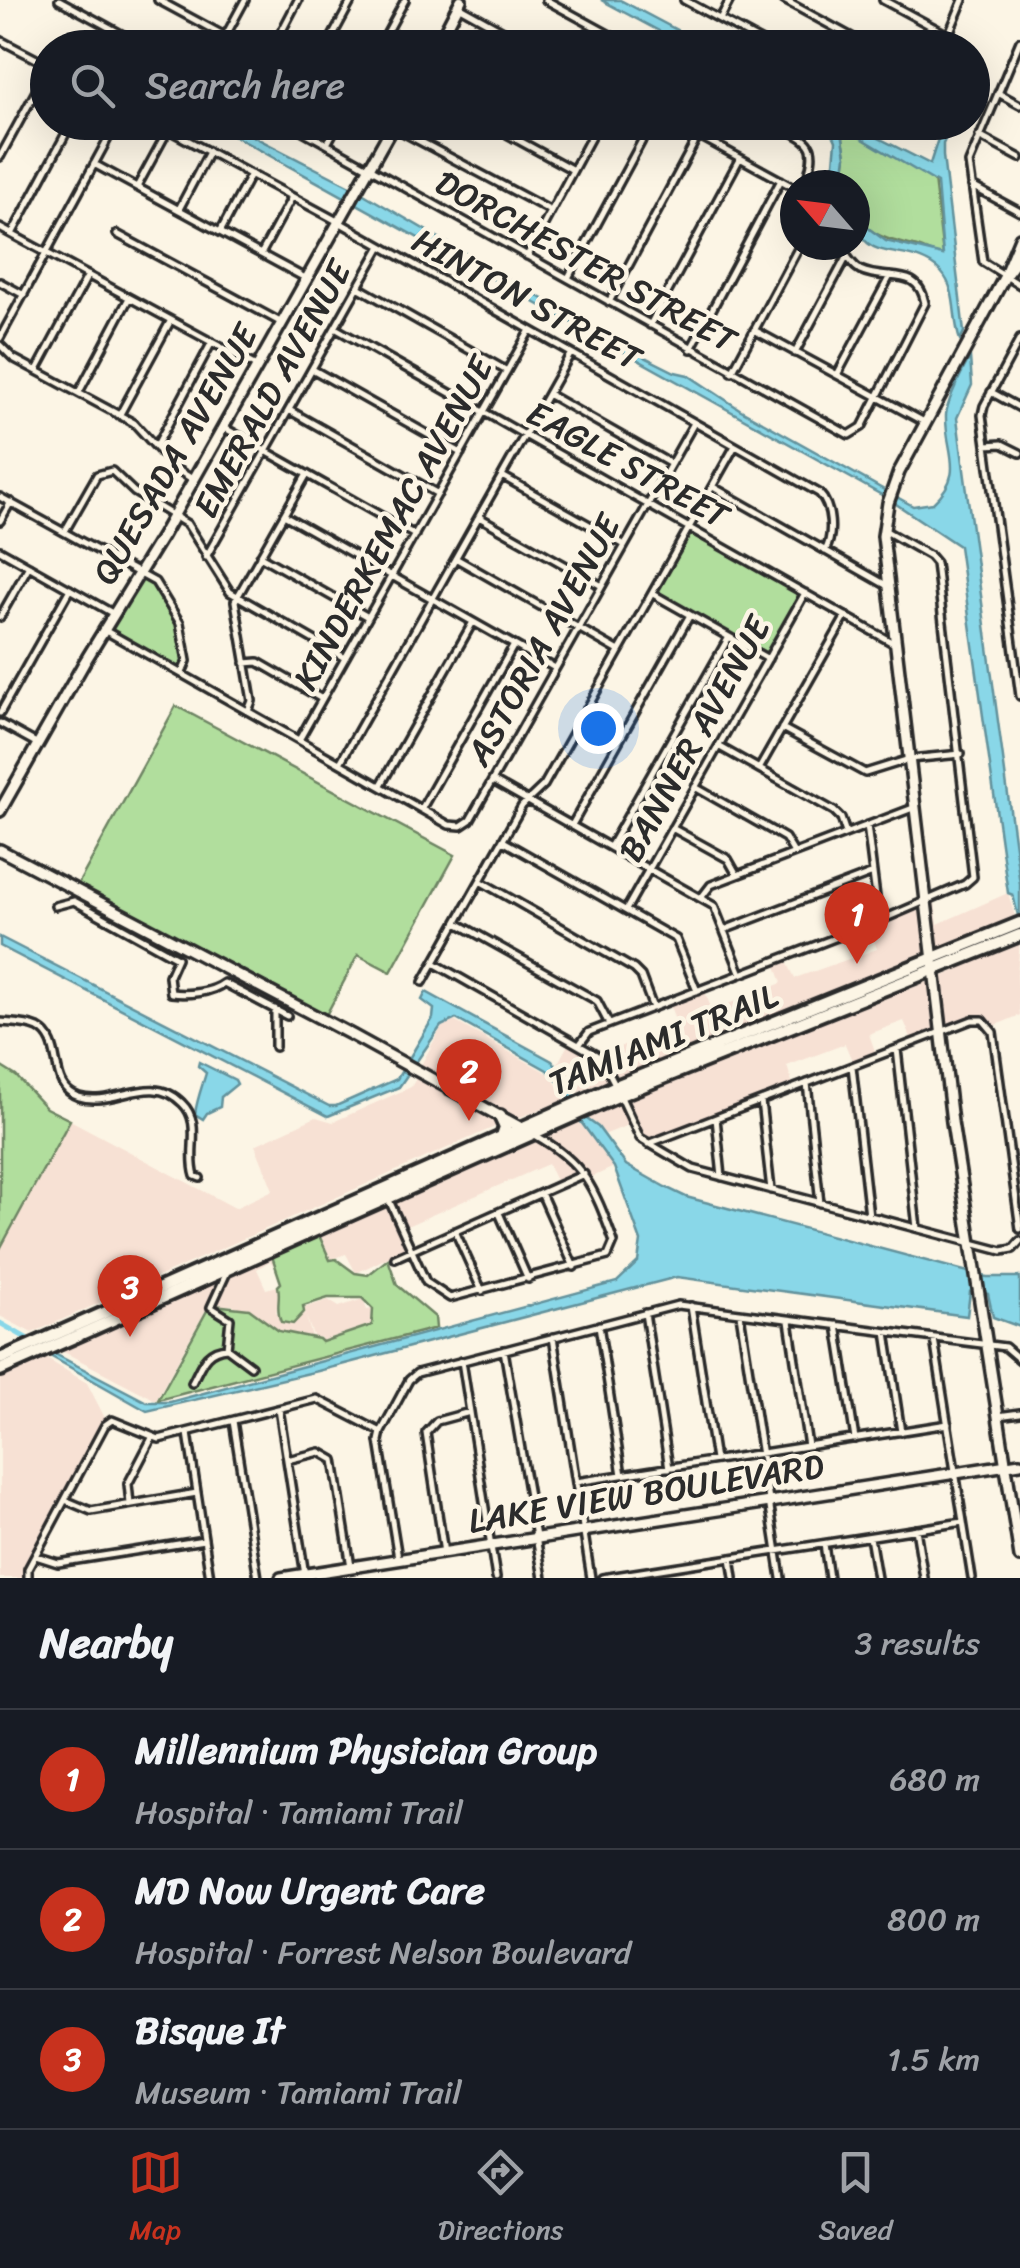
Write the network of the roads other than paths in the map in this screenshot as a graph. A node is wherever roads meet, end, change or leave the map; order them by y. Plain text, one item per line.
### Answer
1 (59, 0) edge
2 (158, 0) edge
3 (245, 0) edge
4 (298, 0) edge
5 (352, 0) edge
6 (405, 0) edge
7 (546, 0) edge
8 (684, 0) edge
9 (730, 0) edge
10 (784, 0) edge
11 (883, 0) edge
12 (963, 0) edge
13 (460, 3) edge
14 (720, 19) junction
15 (114, 30) edge
16 (214, 30) edge
17 (228, 30) edge
18 (282, 30) edge
19 (336, 30) edge
20 (389, 30) edge
21 (446, 30) edge
22 (504, 30) edge
23 (601, 30) edge
24 (740, 30) edge
25 (839, 30) edge
26 (939, 30) edge
27 (950, 30) edge
28 (3, 41) edge
29 (1020, 42) edge
30 (1018, 51) edge
31 (0, 52) edge
32 (30, 57) edge
33 (998, 93) junction
34 (30, 101) edge
35 (1020, 105) edge
36 (990, 111) edge
37 (62, 140) edge
38 (107, 140) edge
39 (163, 140) edge
40 (187, 140) edge
41 (320, 140) edge
42 (329, 140) edge
43 (385, 140) edge
44 (423, 140) edge
45 (518, 140) edge
46 (589, 140) edge
47 (642, 140) edge
48 (696, 140) edge
49 (706, 140) edge
50 (804, 140) edge
51 (977, 140) edge
52 (986, 140) edge
53 (327, 144) junction
54 (209, 152) junction
55 (0, 157) edge
56 (740, 158) junction
57 (1020, 158) edge
58 (94, 164) junction
59 (370, 168) junction
60 (573, 170) junction
61 (809, 170) edge
62 (251, 174) junction
63 (780, 179) edge
64 (780, 182) edge
65 (972, 186) junction
66 (137, 187) junction
67 (292, 197) junction
68 (178, 210) junction
69 (551, 211) junction
70 (1020, 212) edge
71 (339, 222) junction
72 (0, 228) edge
73 (220, 232) junction
74 (12, 234) junction
75 (117, 234) dead end
76 (1020, 238) edge
77 (382, 246) junction
78 (46, 253) junction
79 (262, 254) junction
80 (527, 256) junction
81 (1020, 256) edge
82 (792, 260) edge
83 (845, 260) edge
84 (851, 260) edge
85 (88, 276) junction
86 (890, 276) junction
87 (1004, 276) junction
88 (307, 279) junction
89 (568, 279) junction
90 (0, 282) edge
91 (1020, 284) edge
92 (358, 287) junction
93 (24, 294) junction
94 (129, 298) junction
95 (609, 302) junction
96 (171, 320) junction
97 (282, 323) junction
98 (650, 326) junction
99 (335, 328) junction
100 (530, 330) junction
101 (754, 330) junction
102 (1020, 339) edge
103 (0, 341) edge
104 (212, 342) junction
105 (690, 348) junction
106 (795, 352) junction
107 (571, 353) junction
108 (258, 367) junction
109 (312, 369) junction
110 (36, 371) junction
111 (507, 371) junction
112 (732, 372) junction
113 (837, 375) junction
114 (991, 392) junction
115 (78, 393) junction
116 (548, 394) junction
117 (878, 397) junction
118 (1020, 408) edge
119 (289, 410) junction
120 (484, 412) junction
121 (120, 415) junction
122 (694, 422) junction
123 (926, 423) junction
124 (224, 427) junction
125 (525, 435) junction
126 (986, 445) junction
127 (156, 446) junction
128 (735, 446) junction
129 (266, 451) junction
130 (461, 453) junction
131 (1020, 453) edge
132 (671, 464) junction
133 (307, 474) junction
134 (502, 476) junction
135 (194, 480) junction
136 (712, 487) junction
137 (438, 494) junction
138 (0, 497) edge
139 (11, 502) junction
140 (648, 504) junction
141 (284, 515) junction
142 (174, 516) junction
143 (479, 517) junction
144 (0, 521) edge
145 (689, 528) junction
146 (884, 530) junction
147 (65, 531) junction
148 (414, 535) junction
149 (625, 546) junction
150 (0, 550) edge
151 (825, 550) junction
152 (206, 556) junction
153 (260, 556) junction
154 (456, 558) junction
155 (29, 566) junction
156 (140, 571) junction
157 (392, 576) junction
158 (602, 586) junction
159 (888, 586) junction
160 (70, 589) junction
161 (652, 593) junction
162 (805, 593) junction
163 (237, 597) junction
164 (432, 599) junction
165 (114, 614) junction
166 (690, 615) junction
167 (846, 616) junction
168 (0, 617) edge
169 (368, 617) junction
170 (474, 622) junction
171 (578, 628) junction
172 (104, 630) junction
173 (1020, 634) edge
174 (1012, 635) junction
175 (729, 637) junction
176 (896, 644) junction
177 (514, 645) junction
178 (620, 650) junction
179 (345, 658) junction
180 (768, 659) junction
181 (245, 663) junction
182 (555, 668) junction
183 (182, 673) junction
184 (1020, 696) edge
185 (322, 699) junction
186 (248, 711) junction
187 (0, 713) edge
188 (0, 722) edge
189 (782, 728) junction
190 (299, 740) junction
191 (38, 744) junction
192 (718, 746) junction
193 (960, 754) junction
194 (910, 759) junction
195 (340, 763) junction
196 (759, 769) junction
197 (492, 780) junction
198 (381, 786) junction
199 (695, 787) junction
200 (528, 801) junction
201 (916, 806) junction
202 (422, 809) junction
203 (0, 812) edge
204 (572, 825) junction
205 (867, 825) junction
206 (672, 828) junction
207 (846, 833) junction
208 (503, 840) junction
209 (610, 847) junction
210 (0, 850) edge
211 (794, 853) junction
212 (649, 869) junction
213 (873, 873) junction
214 (737, 874) junction
215 (480, 882) junction
216 (700, 898) junction
217 (927, 900) junction
218 (54, 906) dead end
219 (626, 910) junction
220 (457, 922) junction
221 (878, 922) junction
222 (1019, 928) edge
223 (724, 930) junction
224 (434, 964) junction
225 (934, 966) junction
226 (741, 974) junction
227 (423, 982) dead end
228 (697, 991) junction
229 (653, 1008) junction
230 (276, 1009) junction
231 (287, 1016) dead end
232 (0, 1022) edge
233 (609, 1024) junction
234 (942, 1032) junction
235 (578, 1045) junction
236 (274, 1047) dead end
237 (897, 1048) junction
238 (852, 1066) junction
239 (806, 1083) junction
240 (618, 1091) junction
241 (761, 1100) junction
242 (576, 1108) junction
243 (500, 1116) junction
244 (716, 1118) junction
245 (527, 1131) junction
246 (502, 1136) junction
247 (648, 1144) junction
248 (584, 1174) junction
249 (722, 1177) junction
250 (200, 1178) dead end
251 (771, 1190) junction
252 (388, 1192) junction
253 (541, 1193) junction
254 (820, 1203) junction
255 (498, 1212) junction
256 (868, 1216) junction
257 (917, 1228) junction
258 (1020, 1229) edge
259 (455, 1231) junction
260 (1020, 1241) edge
261 (971, 1242) junction
262 (412, 1250) junction
263 (395, 1258) dead end
264 (574, 1267) junction
265 (228, 1268) junction
266 (528, 1279) junction
267 (482, 1291) junction
268 (130, 1306) junction
269 (691, 1306) junction
270 (645, 1313) junction
271 (740, 1313) junction
272 (788, 1319) junction
273 (599, 1325) junction
274 (837, 1325) junction
275 (886, 1332) junction
276 (553, 1337) junction
277 (934, 1338) junction
278 (987, 1345) junction
279 (227, 1348) junction
280 (34, 1349) junction
281 (504, 1350) junction
282 (2, 1359) edge
283 (1020, 1360) edge
284 (462, 1361) junction
285 (250, 1366) dead end
286 (0, 1370) edge
287 (192, 1384) dead end
288 (279, 1408) junction
289 (470, 1412) junction
290 (1020, 1413) edge
291 (998, 1416) junction
292 (233, 1420) junction
293 (948, 1424) junction
294 (188, 1432) junction
295 (380, 1432) junction
296 (901, 1432) junction
297 (152, 1438) junction
298 (855, 1439) junction
299 (808, 1446) junction
300 (762, 1453) junction
301 (287, 1460) junction
302 (716, 1460) junction
303 (1020, 1463) edge
304 (1006, 1465) junction
305 (669, 1468) junction
306 (955, 1473) junction
307 (622, 1475) junction
308 (576, 1482) junction
309 (197, 1494) junction
310 (65, 1500) junction
311 (770, 1502) junction
312 (130, 1504) junction
313 (1017, 1514) edge
314 (963, 1522) junction
315 (916, 1529) junction
316 (584, 1531) junction
317 (870, 1536) junction
318 (537, 1538) junction
319 (204, 1540) junction
320 (824, 1544) junction
321 (491, 1545) junction
322 (777, 1551) junction
323 (444, 1552) junction
324 (35, 1556) junction
325 (1020, 1557) edge
326 (731, 1558) junction
327 (398, 1560) junction
328 (684, 1565) junction
329 (352, 1567) junction
330 (638, 1575) edge
331 (305, 1576) edge
332 (28, 1578) edge
333 (210, 1578) edge
334 (258, 1578) edge
335 (281, 1578) edge
336 (496, 1578) edge
337 (544, 1578) edge
338 (591, 1578) edge
339 (602, 1578) edge
340 (686, 1578) edge
341 (734, 1578) edge
342 (781, 1578) edge
343 (829, 1578) edge
344 (876, 1578) edge
345 (924, 1578) edge
346 (972, 1578) edge

1 - 15 street
2 - 16 street
3 - 17 street
4 - 18 street
5 - 19 street
6 - 20 street
7 - 23 street
8 - 14 street
9 - 14 street
10 - 25 street
11 - 26 street
12 - 27 street
13 - 21 street
13 - 22 street
14 - 24 street
28 - 31 street
28 - 32 street
29 - 30 street
30 - 33 street
33 - 35 street
33 - 36 street
34 - 55 street
37 - 74 street
38 - 58 street
39 - 66 street
40 - 54 street, HINTON STREET
41 - 53 street, DORCHESTER STREET
42 - 53 street
43 - 59 street, QUESADA AVENUE
44 - 69 street
45 - 60 street
46 - 60 street
47 - 89 street
48 - 95 street
49 - 56 street
50 - 61 street
51 - 65 street
52 - 57 street
53 - 59 street, DORCHESTER STREET
54 - 62 street, HINTON STREET
54 - 68 street
56 - 63 street
56 - 98 street
58 - 66 street
58 - 78 street
59 - 71 street, QUESADA AVENUE
59 - 80 street, DORCHESTER STREET
60 - 69 street
62 - 67 street, HINTON STREET
62 - 73 street
64 - 105 street
65 - 70 street
65 - 87 street
66 - 68 street
67 - 71 street, HINTON STREET
67 - 79 street
68 - 73 street
69 - 80 street
71 - 77 street, HINTON STREET
71 - 88 street, QUESADA AVENUE
72 - 74 street
73 - 79 street
74 - 78 street
75 - 97 street
76 - 87 street
77 - 92 street, EMERALD AVENUE
77 - 100 street, HINTON STREET
78 - 85 street
78 - 93 street
79 - 88 street
80 - 89 street, DORCHESTER STREET
81 - 87 street
82 - 101 street
83 - 106 street
84 - 86 street
85 - 94 street
85 - 110 street
86 - 113 street
86 - 117 street
87 - 91 street
87 - 123 street
88 - 97 street, QUESADA AVENUE
89 - 95 street, DORCHESTER STREET
90 - 93 street
92 - 99 street, EMERALD AVENUE
92 - 111 street
93 - 103 street
94 - 96 street
94 - 115 street
95 - 98 street, DORCHESTER STREET
96 - 104 street
96 - 121 street
97 - 108 street, QUESADA AVENUE
98 - 105 street, DORCHESTER STREET
99 - 109 street, EMERALD AVENUE
99 - 120 street, EAGLE STREET
100 - 107 street, HINTON STREET
100 - 111 street, KINDERKEMAC AVENUE
101 - 106 street
101 - 112 street
102 - 114 street
103 - 110 street
104 - 108 street
104 - 127 street
105 - 112 street, DORCHESTER STREET
106 - 113 street
107 - 116 street
107 - 122 street, HINTON STREET
108 - 124 street, QUESADA AVENUE
109 - 119 street, EMERALD AVENUE
109 - 130 street
110 - 115 street
111 - 120 street, KINDERKEMAC AVENUE
112 - 117 street, DORCHESTER STREET
113 - 117 street
114 - 118 street
114 - 126 street
115 - 121 street
116 - 125 street
116 - 132 street
117 - 123 street
119 - 129 street, EMERALD AVENUE
119 - 137 street
120 - 125 street, EAGLE STREET
120 - 130 street, KINDERKEMAC AVENUE
121 - 127 street
122 - 128 street, HINTON STREET
122 - 132 street, ASTORIA AVENUE
123 - 146 street
124 - 129 street
124 - 135 street, QUESADA AVENUE
125 - 134 street
125 - 140 street, EAGLE STREET
126 - 131 street
126 - 174 street
127 - 135 street
128 - 136 street
128 - 151 street, HINTON STREET
129 - 133 street
129 - 152 street, EMERALD AVENUE
130 - 137 street, KINDERKEMAC AVENUE
132 - 140 street, ASTORIA AVENUE
133 - 141 street
133 - 148 street
134 - 143 street
134 - 149 street
135 - 142 street, QUESADA AVENUE
136 - 145 street
136 - 151 street
137 - 148 street, KINDERKEMAC AVENUE
138 - 139 street
139 - 144 street
139 - 147 street
140 - 145 street, EAGLE STREET
140 - 149 street, ASTORIA AVENUE
141 - 153 street
141 - 157 street
142 - 147 street
142 - 152 street
142 - 156 street, QUESADA AVENUE
143 - 154 street
143 - 158 street
145 - 161 street
145 - 162 street, EAGLE STREET
146 - 159 street
146 - 193 street
147 - 156 street
148 - 157 street, KINDERKEMAC AVENUE
149 - 158 street, ASTORIA AVENUE
150 - 155 street
151 - 159 street
152 - 163 street
153 - 163 street
153 - 169 street
154 - 164 street
154 - 171 street
155 - 160 street
155 - 168 street
156 - 165 street, QUESADA AVENUE
156 - 183 street
157 - 164 street
157 - 169 street, KINDERKEMAC AVENUE
158 - 171 street, ASTORIA AVENUE
159 - 176 street
160 - 165 street
160 - 187 street
161 - 166 street
161 - 178 street
162 - 167 street, EAGLE STREET
162 - 180 street, BANNER AVENUE
163 - 179 street
163 - 181 street
164 - 170 street
164 - 195 street
165 - 172 street, QUESADA AVENUE
166 - 175 street
166 - 204 street
167 - 176 street, EAGLE STREET
167 - 189 street
169 - 179 street, KINDERKEMAC AVENUE
170 - 177 street
170 - 198 street
171 - 178 street
171 - 182 street, ASTORIA AVENUE
172 - 183 street
172 - 191 street, QUESADA AVENUE
173 - 174 street
174 - 184 street
175 - 180 street
175 - 209 street
176 - 194 street
177 - 182 street
177 - 202 street
178 - 200 street
179 - 185 street, KINDERKEMAC AVENUE
180 - 192 street, BANNER AVENUE
181 - 185 street
181 - 186 street
182 - 197 street, ASTORIA AVENUE
183 - 186 street
185 - 190 street, KINDERKEMAC AVENUE
186 - 190 street
188 - 191 street
189 - 194 street
189 - 196 street
190 - 195 street
191 - 203 street, QUESADA AVENUE
192 - 196 street
192 - 199 street, BANNER AVENUE
193 - 194 street
193 - 217 street
194 - 201 street
195 - 198 street
196 - 207 street
197 - 200 street
197 - 202 street, ASTORIA AVENUE
198 - 202 street
199 - 206 street, BANNER AVENUE
199 - 211 street
200 - 204 street
200 - 208 street
201 - 205 street
201 - 217 street
204 - 209 street
205 - 207 street
205 - 213 street
206 - 212 street, BANNER AVENUE
206 - 214 street
207 - 211 street
208 - 215 street
208 - 219 street
209 - 212 street
210 - 243 street
211 - 214 street
212 - 216 street
212 - 219 street, BANNER AVENUE
213 - 221 street
213 - 223 street
214 - 216 street
215 - 220 street
215 - 229 street
216 - 223 street
217 - 221 street
217 - 225 street
218 - 230 street
219 - 228 street
220 - 224 street
220 - 233 street
221 - 226 street
222 - 225 main road, TAMIAMI TRAIL
223 - 226 street
224 - 227 street
224 - 235 street
225 - 234 street
225 - 240 main road, TAMIAMI TRAIL
225 - 240 main road, TAMIAMI TRAIL
226 - 228 street
228 - 229 street
229 - 233 street
230 - 231 street
230 - 236 street
232 - 250 street
233 - 235 street
234 - 237 street
234 - 258 street
234 - 261 street
235 - 240 street
237 - 238 street
237 - 257 street
238 - 239 street
238 - 256 street
239 - 241 street
239 - 254 street
240 - 242 main road, TAMIAMI TRAIL
240 - 242 main road, TAMIAMI TRAIL
240 - 247 street
241 - 244 street
241 - 251 street
242 - 245 main road, TAMIAMI TRAIL
243 - 245 street
243 - 246 main road
244 - 247 street
244 - 249 street
245 - 246 main road, TAMIAMI TRAIL
245 - 248 street
245 - 252 main road, TAMIAMI TRAIL
246 - 252 main road, TAMIAMI TRAIL
247 - 249 street
248 - 253 street
248 - 264 street
249 - 251 street
251 - 254 street
252 - 262 street
252 - 265 main road, TAMIAMI TRAIL
252 - 268 main road, TAMIAMI TRAIL
253 - 255 street
253 - 264 street
254 - 256 street
255 - 259 street
255 - 266 street
256 - 257 street
257 - 261 street
259 - 262 street
259 - 267 street
260 - 261 street
261 - 278 street
262 - 263 street
262 - 267 street
264 - 266 street
265 - 268 main road, TAMIAMI TRAIL
265 - 279 street
266 - 267 street
268 - 280 main road, TAMIAMI TRAIL
269 - 270 street
269 - 271 street
269 - 302 street
270 - 273 street
270 - 305 street
271 - 272 street
271 - 300 street
272 - 274 street
272 - 299 street
273 - 276 street
273 - 307 street
274 - 275 street
274 - 298 street
275 - 277 street
275 - 296 street
276 - 281 street
276 - 308 street
277 - 278 street
277 - 293 street
278 - 283 street
278 - 291 street
279 - 285 street
279 - 287 street
280 - 282 main road, TAMIAMI TRAIL
280 - 286 main road, TAMIAMI TRAIL
281 - 284 street
281 - 318 street
284 - 289 street
284 - 295 street
288 - 292 street
288 - 295 street
288 - 301 street
289 - 321 street
289 - 323 street
290 - 291 street
291 - 304 street
292 - 294 street
292 - 334 street
293 - 296 street
293 - 306 street
294 - 297 street
294 - 309 street
295 - 327 street
296 - 298 street
297 - 310 street
297 - 312 street
298 - 299 street
299 - 300 street
300 - 302 street
300 - 311 street
301 - 329 street
301 - 331 street
302 - 305 street
303 - 304 street, LAKE VIEW BOULEVARD
304 - 306 street, LAKE VIEW BOULEVARD
304 - 313 street
305 - 307 street
306 - 311 street, LAKE VIEW BOULEVARD
306 - 314 street
307 - 308 street
308 - 316 street
309 - 312 street
309 - 319 street
310 - 312 street
310 - 324 street
311 - 316 street, LAKE VIEW BOULEVARD
311 - 322 street
313 - 325 street
314 - 315 street
314 - 346 street
315 - 317 street
315 - 345 street
316 - 318 street, LAKE VIEW BOULEVARD
316 - 338 street
317 - 320 street
317 - 344 street
318 - 321 street, LAKE VIEW BOULEVARD
318 - 337 street
319 - 324 street
319 - 333 street
320 - 322 street
320 - 343 street
321 - 323 street, LAKE VIEW BOULEVARD
321 - 336 street
322 - 326 street
322 - 342 street
323 - 327 street, LAKE VIEW BOULEVARD
324 - 332 street
326 - 328 street
326 - 341 street
327 - 329 street, LAKE VIEW BOULEVARD
328 - 330 street
328 - 340 street
329 - 331 street, LAKE VIEW BOULEVARD
330 - 339 street
331 - 335 street, LAKE VIEW BOULEVARD

